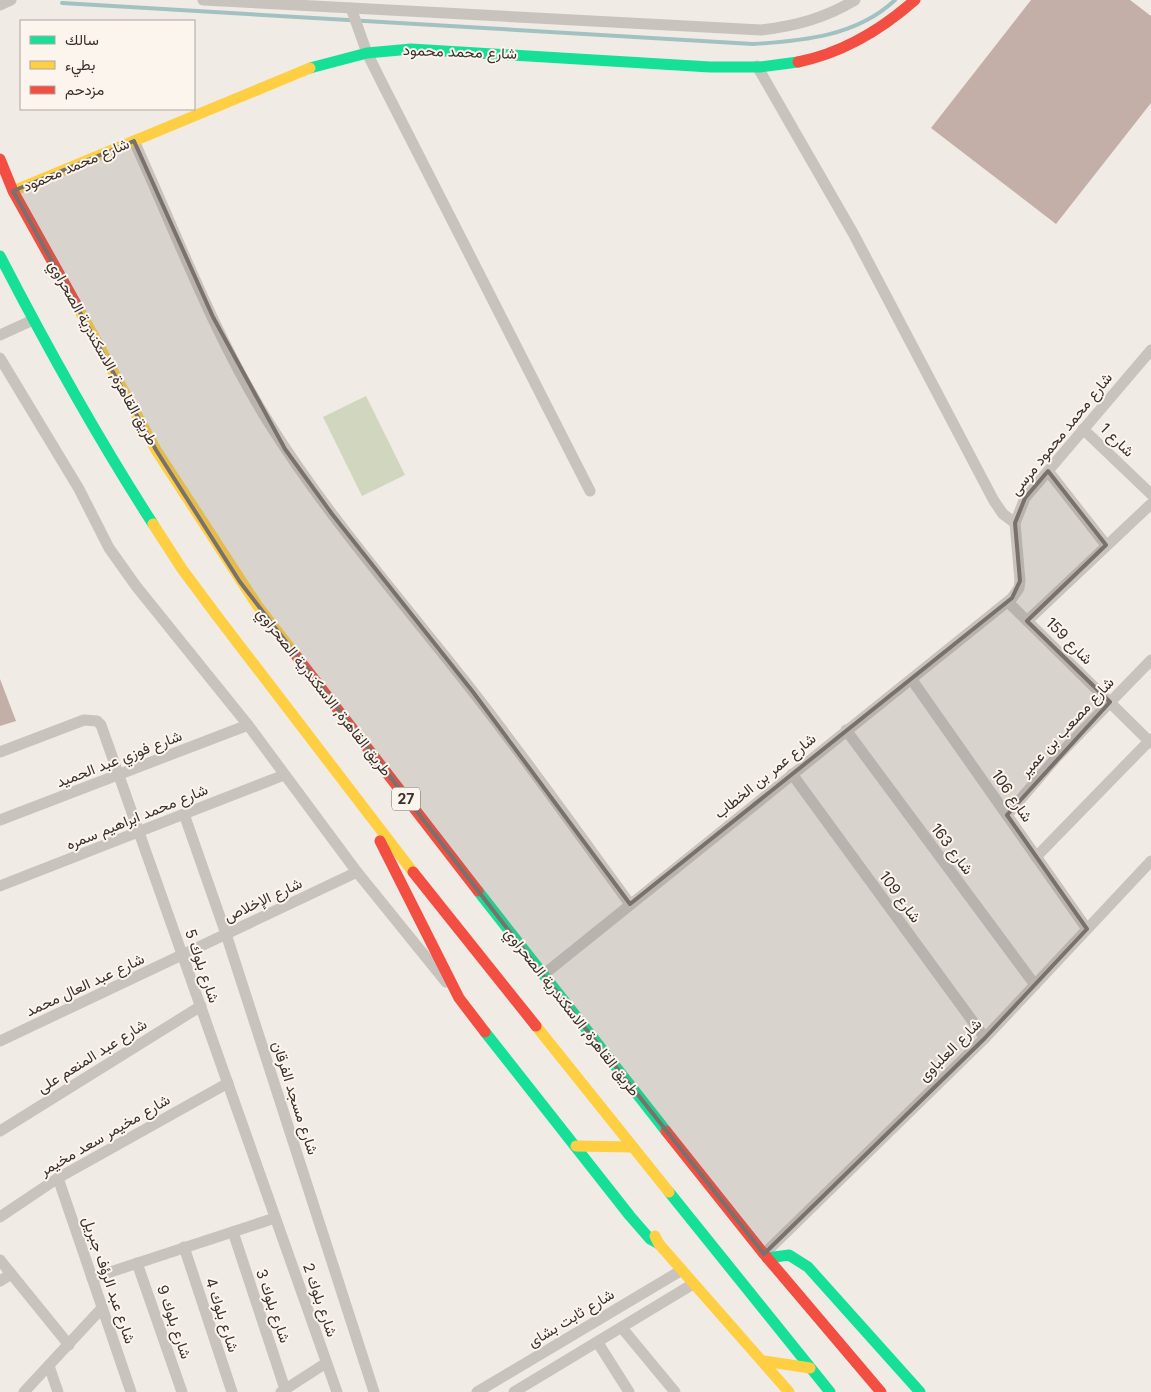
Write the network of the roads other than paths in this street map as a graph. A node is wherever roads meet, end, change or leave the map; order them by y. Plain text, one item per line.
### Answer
1 (11, 0) edge
2 (203, 0) edge
3 (855, 0) edge
4 (915, 0) edge
5 (0, 5) edge
6 (351, 8) junction
7 (367, 53) junction
8 (758, 66) junction
9 (134, 140) junction
10 (0, 159) edge
11 (13, 191) junction
12 (0, 256) edge
13 (33, 320) junction
14 (0, 335) edge
15 (1151, 350) edge
16 (0, 358) edge
17 (1083, 429) junction
18 (1048, 471) junction
19 (590, 491) dead end
20 (1151, 494) edge
21 (1151, 504) edge
22 (1015, 523) junction
23 (1106, 545) junction
24 (1008, 602) junction
25 (1027, 620) junction
26 (1151, 660) edge
27 (912, 680) junction
28 (1110, 702) junction
29 (248, 726) junction
30 (846, 730) junction
31 (1150, 741) edge
32 (0, 752) edge
33 (792, 774) junction
34 (284, 775) junction
35 (119, 776) junction
36 (184, 814) junction
37 (1007, 815) junction
38 (370, 819) junction
39 (0, 820) edge
40 (140, 833) junction
41 (1036, 857) junction
42 (1151, 860) edge
43 (358, 872) junction
44 (0, 886) edge
45 (630, 904) junction
46 (1087, 929) junction
47 (226, 934) junction
48 (182, 955) junction
49 (543, 975) junction
50 (1035, 985) junction
51 (459, 998) junction
52 (201, 1006) junction
53 (985, 1038) junction
54 (0, 1041) edge
55 (228, 1083) junction
56 (0, 1131) edge
57 (576, 1146) junction
58 (632, 1147) junction
59 (58, 1178) junction
60 (0, 1217) edge
61 (275, 1218) junction
62 (233, 1232) junction
63 (184, 1247) junction
64 (765, 1256) junction
65 (0, 1260) edge
66 (137, 1263) junction
67 (682, 1270) junction
68 (11, 1274) junction
69 (92, 1278) junction
70 (0, 1281) edge
71 (694, 1284) junction
72 (102, 1308) junction
73 (622, 1328) junction
74 (598, 1343) junction
75 (69, 1345) junction
76 (764, 1361) junction
77 (326, 1363) junction
78 (49, 1366) junction
79 (810, 1368) junction
80 (283, 1391) edge
81 (24, 1392) edge
82 (58, 1392) edge
83 (131, 1392) edge
84 (182, 1392) edge
85 (232, 1392) edge
86 (337, 1392) edge
87 (374, 1392) edge
88 (476, 1392) edge
89 (514, 1392) edge
90 (629, 1392) edge
91 (675, 1392) edge
92 (789, 1392) edge
93 (830, 1392) edge
94 (881, 1392) edge
95 (920, 1392) edge

1 - 5 street
2 - 6 street
3 - 6 street
4 - 8 main road, شارع محمد محمود
6 - 7 street
7 - 8 main road, شارع محمد محمود
7 - 9 main road, شارع محمد محمود
7 - 19 street
8 - 22 street
9 - 11 main road, شارع محمد محمود
9 - 45 street
10 - 11 main road, طريق القاهرة, الاسكندرية الصحراوي / 27
11 - 49 main road, طريق القاهرة, الاسكندرية الصحراوي / 27
12 - 13 main road
13 - 14 street
13 - 38 main road
15 - 17 street, شارع محمد محمود مرسى
16 - 29 street
17 - 18 street, شارع محمد محمود مرسى
17 - 20 street, شارع 1
18 - 22 street, شارع محمد محمود مرسى
18 - 23 street
21 - 23 street
22 - 24 street, شارع محمد محمود مرسى
23 - 25 street
24 - 25 street, شارع 159
24 - 27 street, شارع عمر بن الخطاب
25 - 28 street, شارع 159
26 - 28 street, شارع مصعب بن عمير
27 - 30 street, شارع عمر بن الخطاب
27 - 37 street, شارع 106
28 - 31 street, شارع 159
28 - 37 street, شارع مصعب بن عمير
29 - 34 street
29 - 35 street, شارع فوزي عبد الحميد
30 - 33 street, شارع عمر بن الخطاب
30 - 50 street, شارع 163
31 - 41 street
32 - 35 street, شارع بلوك 5
33 - 45 street, شارع عمر بن الخطاب
33 - 53 street, شارع 109
34 - 36 street, شارع محمد ابراهيم سمره
34 - 43 street
35 - 39 street, شارع فوزي عبد الحميد
35 - 40 street, شارع بلوك 5
36 - 40 street, شارع محمد ابراهيم سمره
36 - 47 street, شارع مسجد الفرقان
37 - 41 street, شارع 106
38 - 51 main road
38 - 58 main road
40 - 44 street, شارع محمد ابراهيم سمره
40 - 48 street, شارع بلوك 5
41 - 46 street, شارع 106
42 - 46 street, شارع العلباوى
43 - 47 street, شارع الإخلاص
43 - 51 street
45 - 49 street, شارع عمر بن الخطاب
46 - 50 street, شارع العلباوى
47 - 48 street, شارع الإخلاص
47 - 87 street, شارع مسجد الفرقان
48 - 52 street, شارع بلوك 5
48 - 54 street, شارع عبد العال محمد
49 - 64 main road, طريق القاهرة, الاسكندرية الصحراوي / 27
50 - 53 street, شارع العلباوى
51 - 57 main road
52 - 55 street, شارع بلوك 5
52 - 56 street, شارع عبد المنعم على
53 - 64 street, شارع العلباوى
55 - 59 street, شارع مخيمر سعد مخيمر
55 - 61 street, شارع بلوك 5
57 - 58 main road
57 - 67 main road
58 - 79 main road
59 - 60 street, شارع مخيمر سعد مخيمر
59 - 69 street, شارع عبد الرؤف جبريل
61 - 62 street
61 - 77 street, شارع بلوك 2
62 - 63 street
62 - 80 street, شارع بلوك 3
63 - 66 street
63 - 85 street, شارع بلوك 4
64 - 94 main road, طريق القاهرة, الاسكندرية الصحراوي / 27
64 - 95 main road
65 - 68 street
66 - 69 street
66 - 84 street, شارع بلوك 9
67 - 71 main road
67 - 88 street, شارع ثابت بشاى
68 - 70 street
68 - 75 street
69 - 72 street, شارع عبد الرؤف جبريل
71 - 73 street
71 - 76 main road
72 - 75 street
72 - 83 street, شارع عبد الرؤف جبريل
73 - 74 street
73 - 91 street
74 - 89 street
74 - 90 street
75 - 78 street
76 - 79 main road
76 - 92 main road
77 - 80 street
77 - 86 street, شارع بلوك 2
78 - 81 street
78 - 82 street
79 - 93 main road

